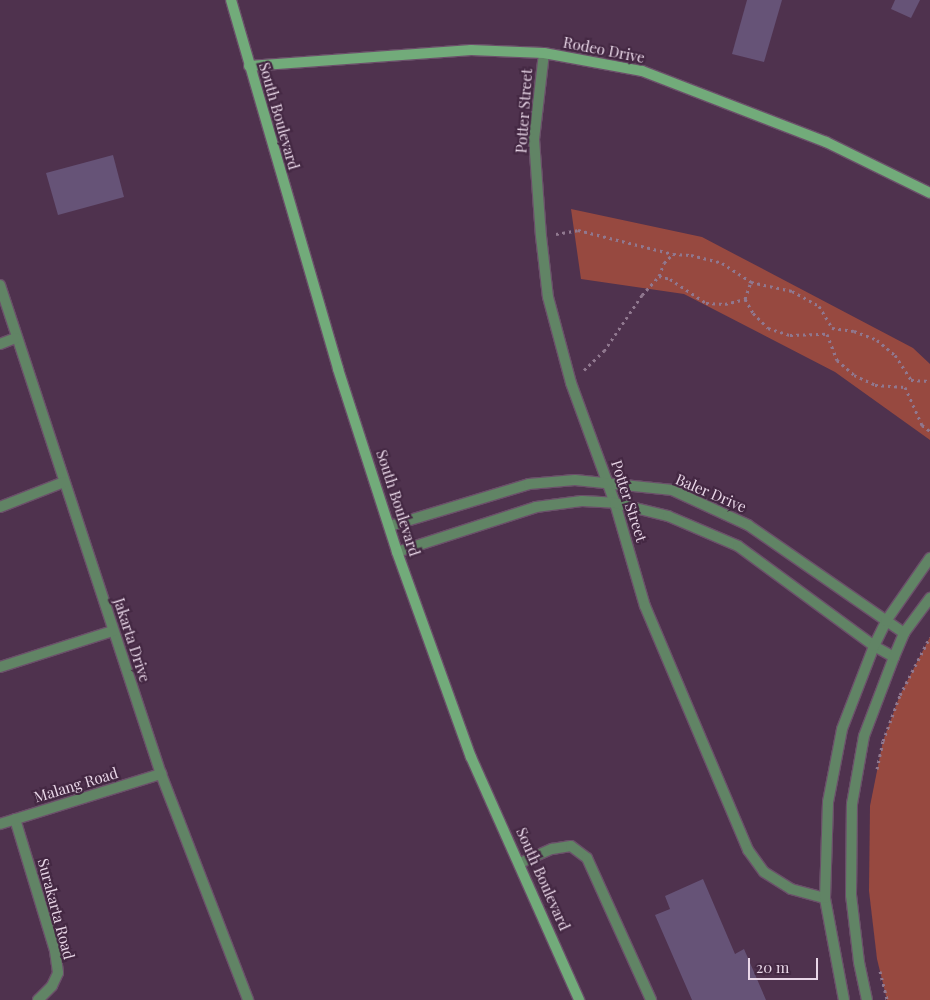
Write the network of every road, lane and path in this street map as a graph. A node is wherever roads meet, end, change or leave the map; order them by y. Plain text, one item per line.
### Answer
1 (231, 0) edge
2 (544, 53) junction
3 (249, 66) junction
4 (930, 193) edge
5 (541, 236) junction
6 (673, 254) junction
7 (660, 276) junction
8 (752, 282) junction
9 (0, 285) edge
10 (745, 300) junction
11 (832, 328) junction
12 (827, 334) junction
13 (16, 338) junction
14 (0, 344) edge
15 (911, 380) junction
16 (930, 381) edge
17 (571, 383) junction
18 (905, 387) junction
19 (930, 431) edge
20 (64, 482) junction
21 (608, 482) junction
22 (615, 503) junction
23 (0, 507) edge
24 (390, 526) junction
25 (397, 552) junction
26 (930, 558) edge
27 (930, 598) edge
28 (886, 622) junction
29 (113, 631) junction
30 (904, 633) junction
31 (930, 637) edge
32 (874, 646) junction
33 (894, 657) junction
34 (0, 668) edge
35 (161, 774) junction
36 (876, 778) dead end
37 (15, 819) junction
38 (0, 824) edge
39 (520, 864) junction
40 (825, 898) junction
41 (879, 968) dead end
42 (38, 1000) edge
43 (248, 1000) edge
44 (579, 1000) edge
45 (651, 1000) edge
46 (844, 1000) edge
47 (868, 1000) edge
48 (887, 1000) edge

1 - 3 main road, South Boulevard
2 - 3 main road, Rodeo Drive
2 - 4 main road, Rodeo Drive
2 - 5 street, Potter Street
3 - 24 main road, South Boulevard
5 - 6 path
5 - 17 street, Potter Street
6 - 7 path
6 - 8 path
7 - 10 path
7 - 17 path
8 - 10 path
8 - 11 path
9 - 13 street, Jakarta Drive
10 - 12 path
11 - 12 path
11 - 15 path
12 - 18 path
13 - 14 street
13 - 20 street, Jakarta Drive
15 - 16 path
15 - 18 path
17 - 21 street, Potter Street
18 - 19 path
20 - 23 street
20 - 29 street, Jakarta Drive
21 - 22 street, Potter Street
21 - 24 street, Baler Drive
21 - 28 street, Baler Drive
22 - 25 street
22 - 32 street
22 - 40 street, Potter Street
24 - 25 main road, South Boulevard
25 - 39 main road, South Boulevard
26 - 28 street
27 - 30 street
28 - 30 street, Baler Drive
28 - 32 street
29 - 34 street
29 - 35 street, Jakarta Drive
30 - 33 street
31 - 36 path
32 - 33 street
32 - 40 street
33 - 47 street
35 - 37 street, Malang Road
35 - 43 street, Jakarta Drive
37 - 38 street, Malang Road
37 - 42 street, Surakarta Road
39 - 44 main road, South Boulevard
39 - 45 street
40 - 46 street
41 - 48 path

